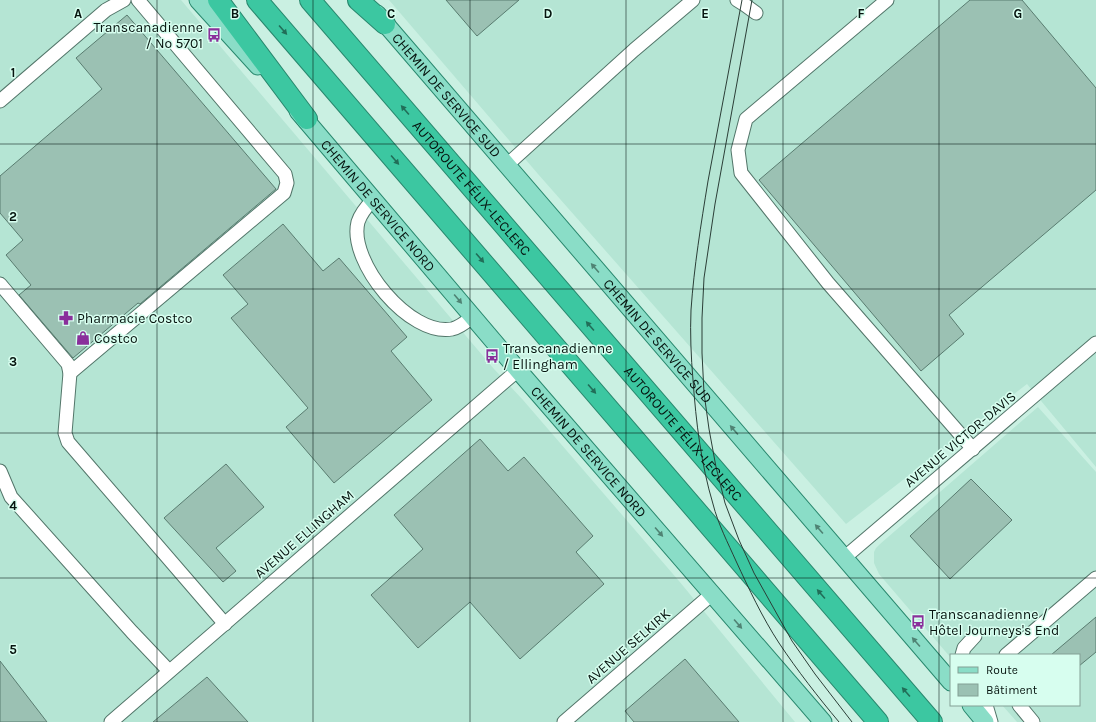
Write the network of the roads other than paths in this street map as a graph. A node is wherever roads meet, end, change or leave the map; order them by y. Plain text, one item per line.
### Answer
1 (124, 0) edge
2 (138, 0) edge
3 (198, 0) edge
4 (218, 0) edge
5 (257, 0) edge
6 (310, 0) edge
7 (358, 0) edge
8 (366, 0) edge
9 (693, 0) edge
10 (737, 0) edge
11 (887, 0) edge
12 (756, 13) dead end
13 (385, 24) junction
14 (0, 101) edge
15 (307, 120) junction
16 (507, 165) junction
17 (373, 200) junction
18 (0, 284) edge
19 (473, 316) junction
20 (1096, 344) edge
21 (518, 370) junction
22 (70, 373) junction
23 (973, 449) junction
24 (0, 471) edge
25 (844, 558) junction
26 (1096, 578) edge
27 (712, 594) junction
28 (225, 624) junction
29 (975, 636) dead end
30 (962, 654) edge
31 (1007, 654) edge
32 (169, 672) junction
33 (950, 681) edge
34 (972, 706) edge
35 (986, 706) edge
36 (1020, 706) edge
37 (111, 722) edge
38 (564, 722) edge
39 (823, 722) edge
40 (878, 722) edge
41 (932, 722) edge
42 (985, 722) edge
43 (991, 722) edge
44 (1033, 722) edge

1 - 14 street
2 - 22 street
3 - 15 main road, CHEMIN DE SERVICE NORD
4 - 15 highway
5 -> 40 highway
41 -> 6 highway, AUTOROUTE FÉLIX-LECLERC
7 - 13 highway
8 - 13 main road, CHEMIN DE SERVICE SUD
9 - 16 street
10 - 12 street
11 - 23 street
13 - 16 main road, CHEMIN DE SERVICE SUD
15 - 17 main road, CHEMIN DE SERVICE NORD
25 -> 16 main road, CHEMIN DE SERVICE SUD
17 -> 19 main road, CHEMIN DE SERVICE NORD
17 - 19 street
18 - 22 street
19 - 21 main road, CHEMIN DE SERVICE NORD
20 - 23 street, AVENUE VICTOR-DAVIS
21 -> 27 main road, CHEMIN DE SERVICE NORD
21 - 28 street, AVENUE ELLINGHAM
22 - 28 street
23 - 25 street, AVENUE VICTOR-DAVIS
24 - 32 street
33 -> 25 main road, CHEMIN DE SERVICE SUD
26 - 31 street
27 - 38 street, AVENUE SELKIRK
27 -> 39 main road, CHEMIN DE SERVICE NORD
28 - 32 street, AVENUE ELLINGHAM
29 - 30 street
32 - 37 street, AVENUE ELLINGHAM
34 - 42 main road
35 - 43 street
36 - 44 street

